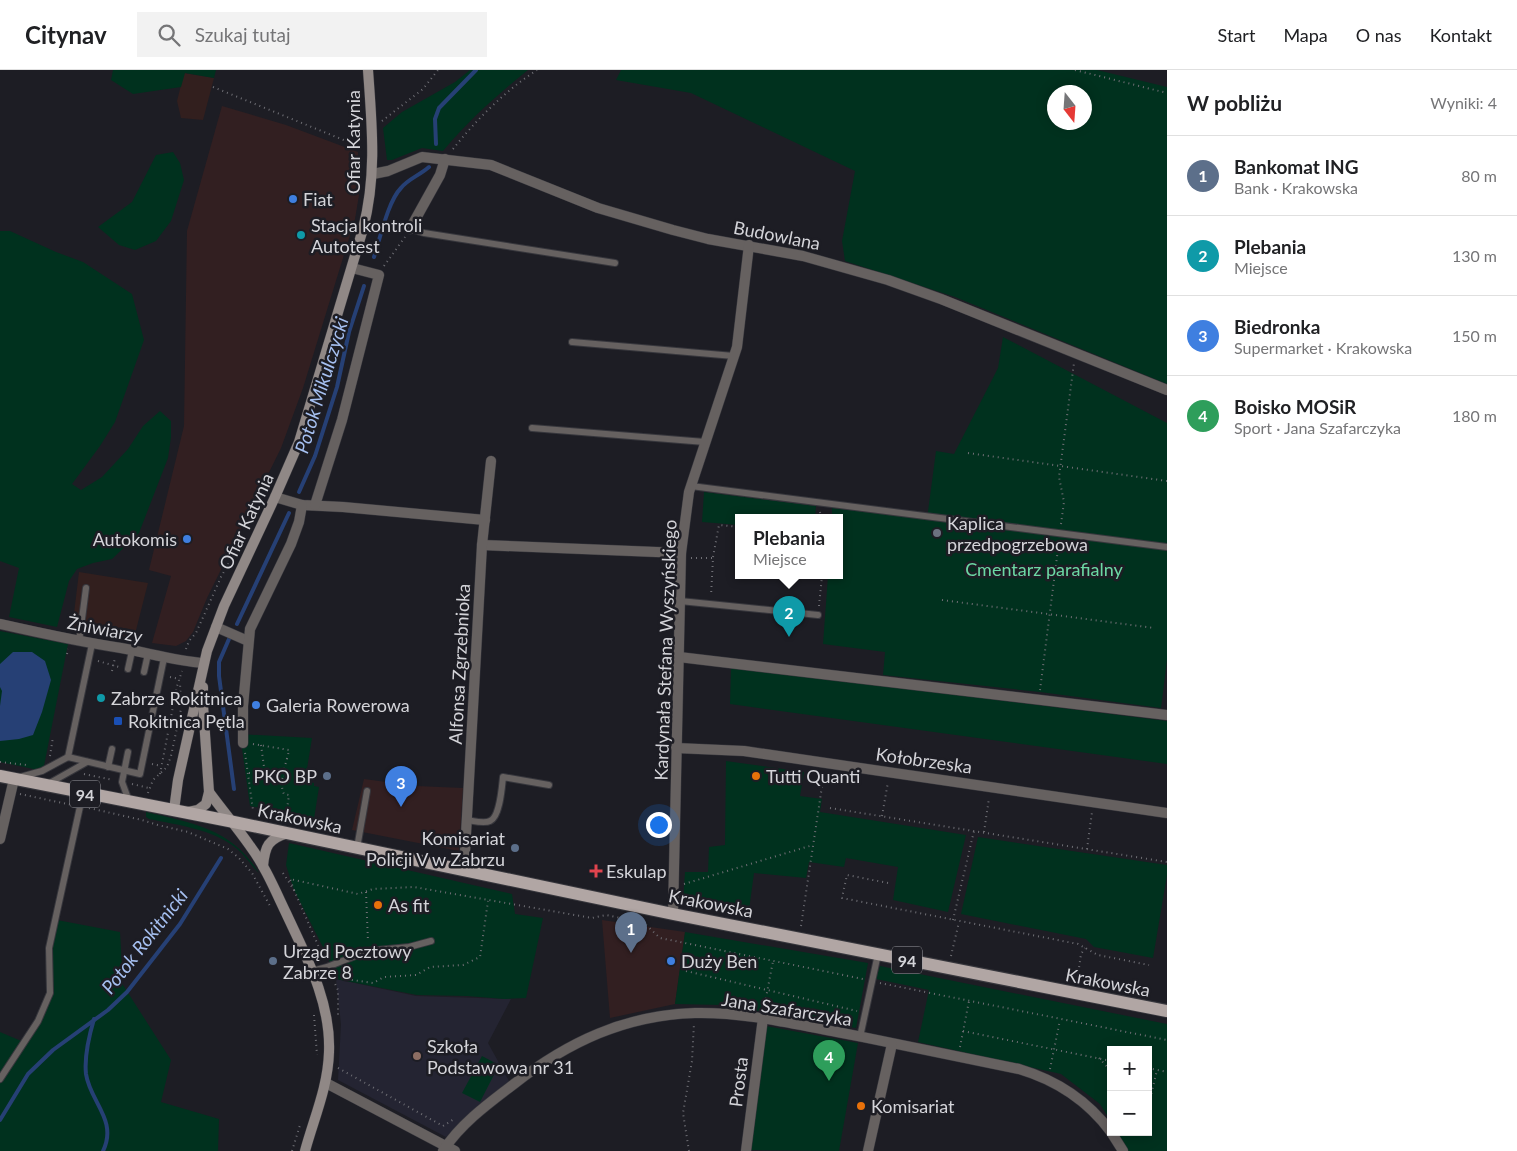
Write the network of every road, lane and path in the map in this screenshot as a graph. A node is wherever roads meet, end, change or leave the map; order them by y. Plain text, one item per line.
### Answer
1 (368, 70) edge
2 (438, 70) edge
3 (537, 70) edge
4 (1075, 70) edge
5 (213, 87) dead end
6 (1167, 93) edge
7 (372, 129) junction
8 (363, 142) dead end
9 (445, 159) junction
10 (373, 174) junction
11 (410, 229) junction
12 (749, 245) junction
13 (615, 263) dead end
14 (352, 268) junction
15 (379, 274) junction
16 (572, 342) dead end
17 (734, 356) junction
18 (1167, 390) edge
19 (532, 428) dead end
20 (705, 442) junction
21 (968, 453) dead end
22 (491, 461) dead end
23 (1167, 481) edge
24 (691, 486) junction
25 (275, 497) junction
26 (302, 505) junction
27 (315, 506) junction
28 (485, 520) junction
29 (735, 527) edge
30 (246, 532) dead end
31 (482, 545) junction
32 (1167, 547) edge
33 (681, 556) junction
34 (713, 558) junction
35 (822, 579) edge
36 (86, 588) dead end
37 (942, 600) dead end
38 (680, 601) junction
39 (711, 604) junction
40 (818, 614) joint
41 (0, 624) edge
42 (216, 626) junction
43 (1154, 628) dead end
44 (248, 641) junction
45 (79, 642) junction
46 (92, 644) junction
47 (117, 648) junction
48 (68, 649) dead end
49 (186, 650) dead end
50 (132, 651) junction
51 (67, 654) dead end
52 (148, 654) junction
53 (679, 657) junction
54 (164, 658) junction
55 (96, 660) dead end
56 (204, 663) junction
57 (114, 666) junction
58 (120, 667) dead end
59 (128, 669) dead end
60 (182, 669) dead end
61 (112, 671) dead end
62 (144, 672) dead end
63 (168, 677) dead end
64 (180, 679) junction
65 (1167, 715) edge
66 (53, 737) dead end
67 (243, 743) junction
68 (261, 745) junction
69 (676, 748) junction
70 (112, 749) dead end
71 (128, 752) dead end
72 (68, 757) junction
73 (49, 760) dead end
74 (0, 762) edge
75 (86, 762) junction
76 (826, 763) junction
77 (152, 764) dead end
78 (30, 765) dead end
79 (161, 766) junction
80 (108, 767) junction
81 (124, 770) junction
82 (248, 772) junction
83 (889, 772) junction
84 (81, 773) dead end
85 (160, 774) junction
86 (264, 774) junction
87 (0, 776) edge
88 (284, 776) junction
89 (14, 779) junction
90 (116, 780) dead end
91 (131, 784) dead end
92 (41, 785) junction
93 (548, 785) dead end
94 (990, 786) junction
95 (149, 788) junction
96 (367, 791) dead end
97 (148, 792) dead end
98 (209, 792) junction
99 (83, 793) junction
100 (129, 802) junction
101 (1094, 802) junction
102 (830, 808) dead end
103 (174, 810) junction
104 (253, 810) dead end
105 (187, 813) junction
106 (1167, 813) edge
107 (286, 816) dead end
108 (882, 816) junction
109 (142, 820) dead end
110 (467, 820) junction
111 (229, 821) junction
112 (974, 831) junction
113 (984, 832) junction
114 (288, 833) junction
115 (0, 839) edge
116 (813, 845) junction
117 (357, 848) junction
118 (1087, 849) junction
119 (1167, 862) edge
120 (263, 866) junction
121 (464, 870) junction
122 (290, 879) junction
123 (888, 883) dead end
124 (674, 888) junction
125 (294, 890) junction
126 (366, 892) junction
127 (488, 900) junction
128 (270, 908) dead end
129 (673, 914) junction
130 (953, 920) junction
131 (959, 921) junction
132 (799, 939) junction
133 (431, 941) dead end
134 (1085, 948) junction
135 (368, 950) junction
136 (878, 954) junction
137 (773, 961) junction
138 (1149, 965) dead end
139 (327, 967) junction
140 (949, 968) junction
141 (312, 971) junction
142 (686, 971) dead end
143 (332, 977) junction
144 (872, 981) junction
145 (767, 990) junction
146 (1075, 993) junction
147 (969, 1000) junction
148 (1167, 1011) edge
149 (695, 1013) junction
150 (864, 1013) junction
151 (313, 1014) dead end
152 (763, 1018) junction
153 (1060, 1019) junction
154 (338, 1020) dead end
155 (963, 1031) junction
156 (860, 1036) junction
157 (1167, 1040) edge
158 (892, 1044) junction
159 (1054, 1050) junction
160 (958, 1057) junction
161 (1099, 1058) junction
162 (338, 1059) dead end
163 (1107, 1060) edge
164 (317, 1062) dead end
165 (1107, 1067) edge
166 (1152, 1069) edge
167 (1157, 1070) junction
168 (1167, 1072) edge
169 (0, 1078) edge
170 (1048, 1079) junction
171 (326, 1082) junction
172 (1152, 1092) edge
173 (458, 1116) dead end
174 (302, 1121) dead end
175 (1107, 1127) edge
176 (1114, 1136) edge
177 (448, 1149) edge
178 (292, 1151) edge
179 (305, 1151) edge
180 (689, 1151) edge
181 (746, 1151) edge
182 (868, 1151) edge
183 (1123, 1151) edge

1 - 7 street, Ofiar Katynia
2 - 7 path
3 - 9 path
4 - 6 path
5 - 8 path
7 - 10 street, Ofiar Katynia
9 - 10 street, Budowlana
9 - 11 street
9 - 12 street, Budowlana
10 - 14 street, Ofiar Katynia
11 - 13 lane
11 - 15 path
12 - 17 street, Kardynała Stefana Wyszyńskiego
12 - 18 street, Budowlana
14 - 15 street
14 - 25 street, Ofiar Katynia
15 - 27 street
16 - 17 lane
17 - 20 street, Kardynała Stefana Wyszyńskiego
19 - 20 lane
20 - 24 street, Kardynała Stefana Wyszyńskiego
21 - 23 path
22 - 28 street, Alfonsa Zgrzebnioka
24 - 32 lane
24 - 33 street, Kardynała Stefana Wyszyńskiego
25 - 26 street
25 - 42 street, Ofiar Katynia
26 - 27 street
26 - 44 street
27 - 28 street
28 - 31 street, Alfonsa Zgrzebnioka
29 - 34 path
30 - 49 path
31 - 33 street
31 - 110 street, Alfonsa Zgrzebnioka
33 - 34 path
33 - 38 street, Kardynała Stefana Wyszyńskiego
34 - 39 path
35 - 40 path
36 - 45 lane
37 - 43 path
38 - 39 lane
38 - 53 street, Kardynała Stefana Wyszyńskiego
39 - 40 lane
41 - 45 street, Żniwiarzy
42 - 44 street
42 - 56 street, Ofiar Katynia
44 - 67 street
45 - 46 street, Żniwiarzy
46 - 47 street, Żniwiarzy
46 - 72 lane
47 - 50 street, Żniwiarzy
47 - 57 path
48 - 51 path
50 - 52 street, Żniwiarzy
50 - 59 lane
52 - 54 street, Żniwiarzy
52 - 62 lane
53 - 65 street
53 - 69 street, Kardynała Stefana Wyszyńskiego
54 - 56 street, Żniwiarzy
54 - 81 lane
55 - 57 path
56 - 98 street, Ofiar Katynia
56 - 103 street, Ofiar Katynia
57 - 58 path
57 - 61 path
60 - 64 path
63 - 64 path
64 - 79 path
64 - 85 path
66 - 73 path
67 - 68 path
67 - 82 path
68 - 86 path
68 - 88 path
69 - 76 street, Kołobrzeska
69 - 124 street, Kardynała Stefana Wyszyńskiego
70 - 80 lane
71 - 81 lane
72 - 75 lane
72 - 89 lane
74 - 78 path
75 - 80 lane
75 - 92 lane
76 - 83 street, Kołobrzeska
76 - 116 path
77 - 79 path
79 - 85 path
80 - 81 lane
81 - 100 lane
82 - 86 path
82 - 104 path
83 - 94 street, Kołobrzeska
83 - 108 path
84 - 90 path
85 - 95 path
86 - 88 path
87 - 89 main road, Krakowska / 94
88 - 107 path
89 - 92 main road, Krakowska / 94
89 - 115 street
91 - 95 path
92 - 99 main road, Krakowska / 94
93 - 110 lane
94 - 101 street, Kołobrzeska
94 - 113 path
95 - 97 path
96 - 117 lane
98 - 105 street
98 - 111 street
99 - 100 main road, Krakowska / 94
99 - 169 lane
100 - 103 main road, Krakowska / 94
101 - 106 street, Kołobrzeska
101 - 118 path
102 - 108 path
103 - 105 main road, Krakowska / 94
105 - 111 main road, Krakowska / 94
108 - 112 path
109 - 128 path
110 - 121 street, Alfonsa Zgrzebnioka
111 - 114 main road, Krakowska / 94
111 - 120 street
112 - 113 path
112 - 130 path
113 - 118 path
114 - 117 main road, Krakowska / 94
114 - 120 street
116 - 124 path
116 - 132 path
117 - 121 main road, Krakowska / 94
118 - 119 path
120 - 141 street
121 - 129 main road, Krakowska / 94
122 - 125 path
122 - 125 path
122 - 126 path
123 - 130 path
124 - 129 street, Kardynała Stefana Wyszyńskiego
125 - 139 path
126 - 127 path
126 - 135 path
127 - 137 path
127 - 143 path
129 - 132 main road, Krakowska / 94
130 - 131 path
131 - 134 path
131 - 140 path
132 - 136 main road, Krakowska / 94
133 - 135 lane
134 - 138 path
134 - 146 path
135 - 139 lane
136 - 140 main road, Krakowska / 94
136 - 144 lane
137 - 144 path
137 - 145 path
139 - 141 lane
139 - 143 path
140 - 146 main road, Krakowska / 94
141 - 171 street
142 - 145 path
143 - 154 path
144 - 147 path
144 - 150 lane
145 - 150 path
145 - 152 path
146 - 148 main road, Krakowska / 94
147 - 153 path
147 - 155 path
149 - 152 street, Jana Szafarczyka
149 - 177 street, Jana Szafarczyka
149 - 180 path
150 - 156 lane
151 - 164 path
152 - 156 street, Jana Szafarczyka
152 - 181 street, Prosta
153 - 157 path
153 - 159 path
155 - 159 path
155 - 160 path
156 - 158 street, Jana Szafarczyka
158 - 160 street, Jana Szafarczyka
158 - 182 street
159 - 161 path
159 - 170 path
160 - 170 street, Jana Szafarczyka
161 - 163 path
161 - 165 path
162 - 173 path
166 - 167 path
167 - 168 path
167 - 172 path
170 - 175 street, Jana Szafarczyka
171 - 177 street
171 - 179 street
174 - 178 path
176 - 183 street, Jana Szafarczyka

